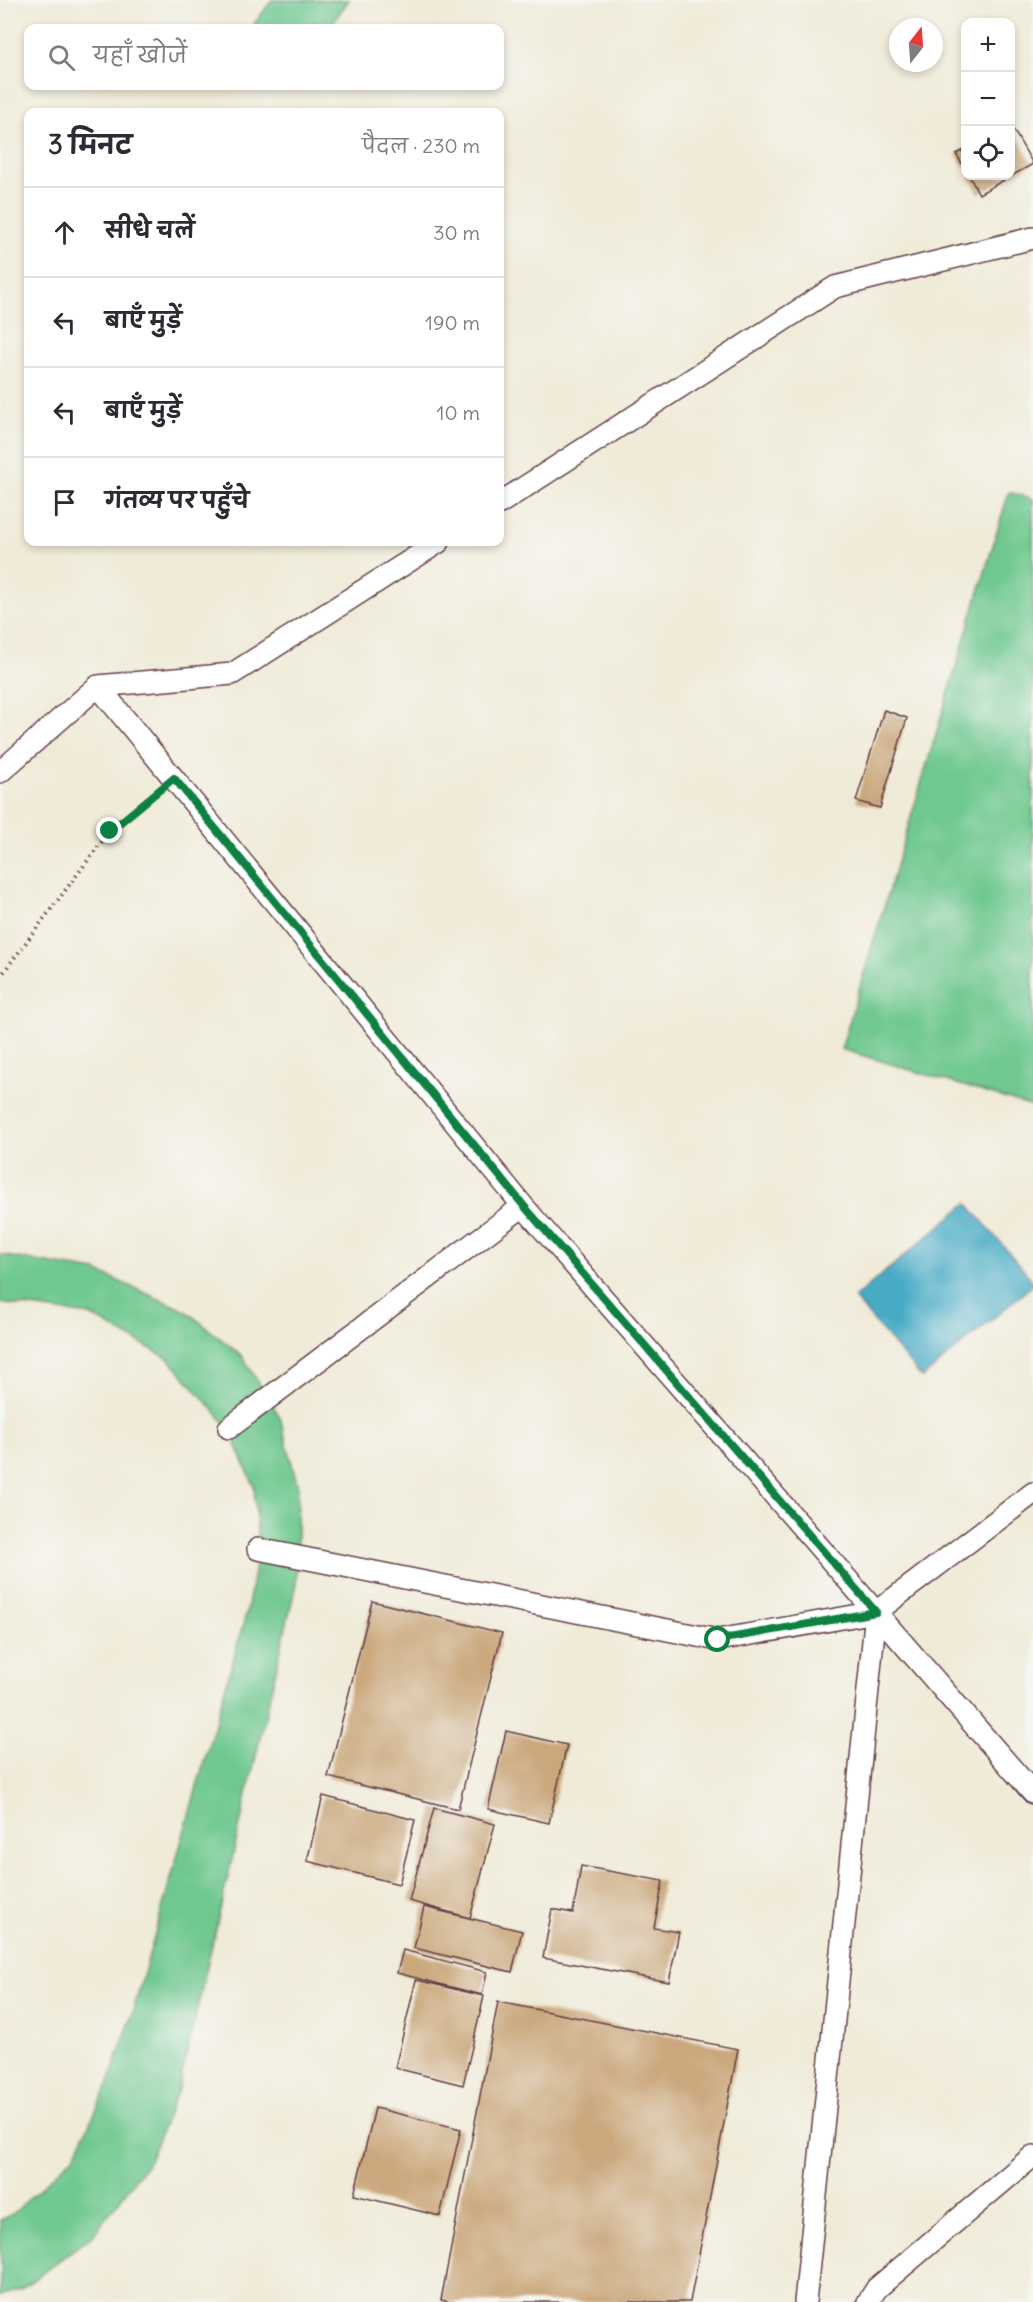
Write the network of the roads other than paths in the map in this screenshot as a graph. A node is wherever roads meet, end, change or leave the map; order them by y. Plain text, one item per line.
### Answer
1 (1033, 238) edge
2 (504, 500) edge
3 (433, 546) edge
4 (98, 686) junction
5 (0, 772) edge
6 (524, 1206) junction
7 (229, 1428) dead end
8 (1033, 1493) edge
9 (258, 1549) dead end
10 (876, 1612) junction
11 (1033, 1793) edge
12 (1033, 2156) edge
13 (805, 2302) edge
14 (868, 2302) edge

1 - 2 lane
3 - 4 lane
4 - 5 lane
4 - 6 lane
6 - 7 lane
6 - 10 lane
8 - 10 lane
9 - 10 lane
10 - 11 lane
10 - 13 lane
12 - 14 lane

